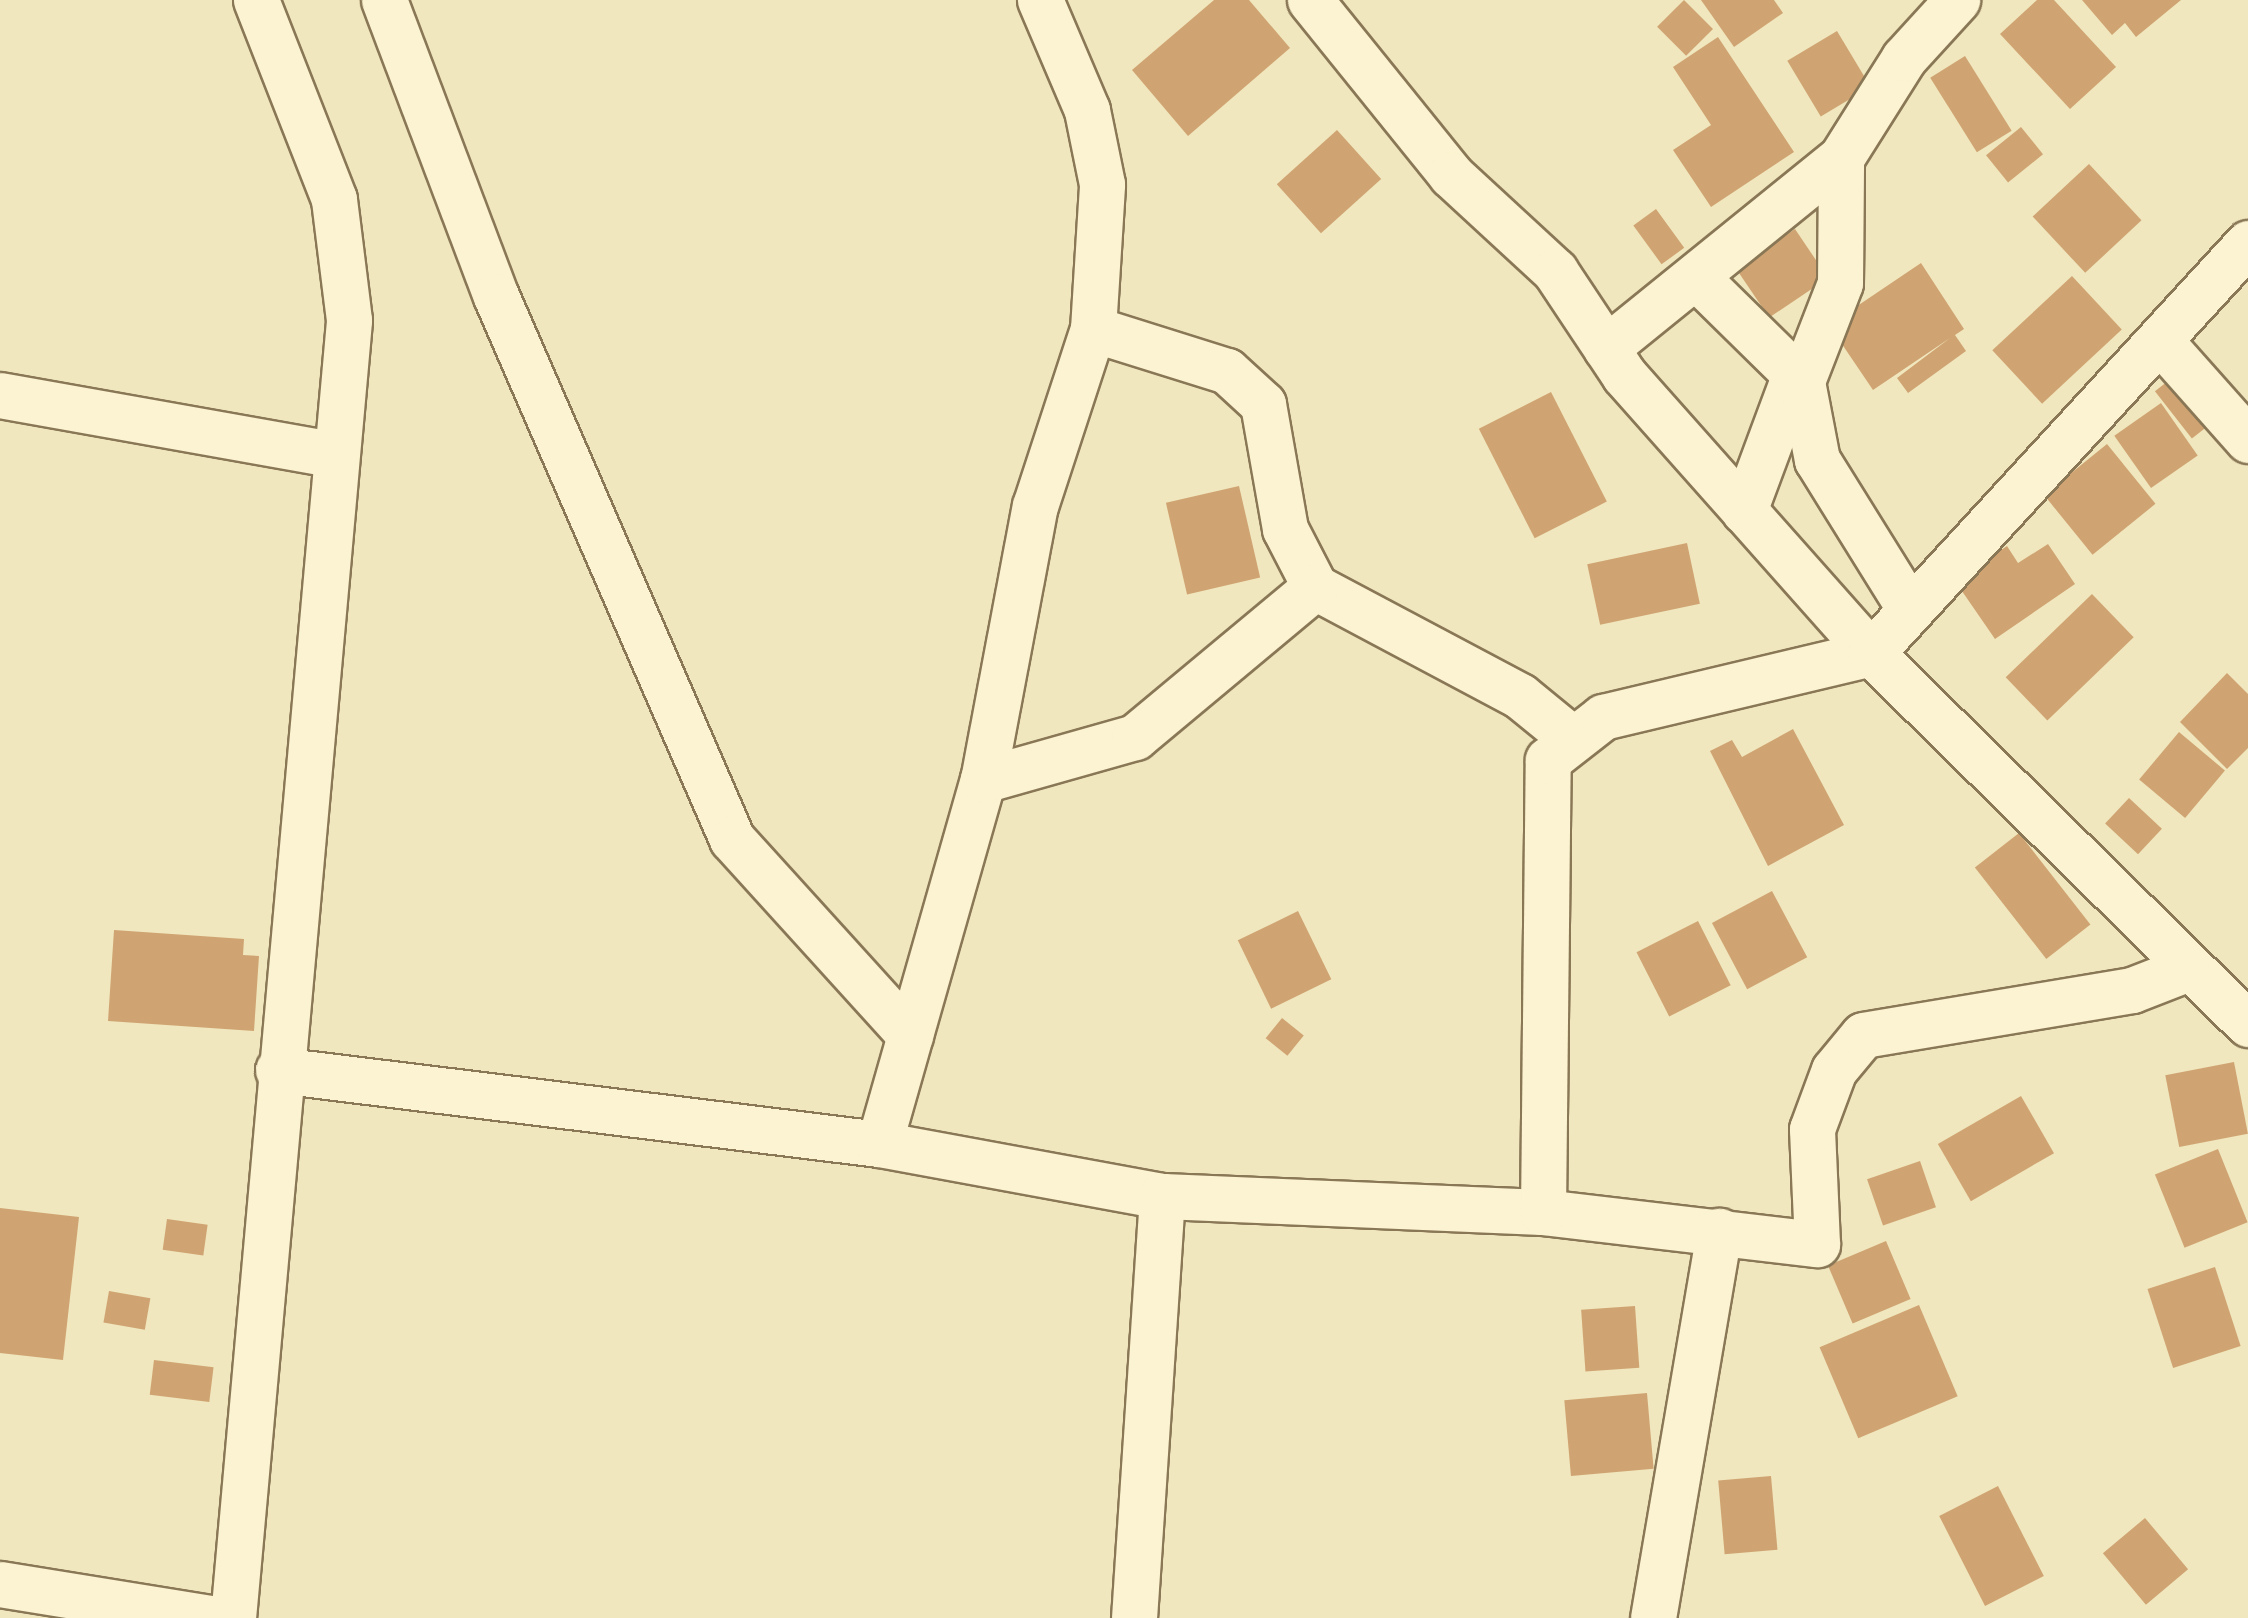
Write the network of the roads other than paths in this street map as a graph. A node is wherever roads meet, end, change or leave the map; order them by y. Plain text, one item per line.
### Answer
1 (256, 0) edge
2 (384, 0) edge
3 (1040, 0) edge
4 (1310, 0) edge
5 (1958, 0) edge
6 (1842, 158) junction
7 (2248, 244) edge
8 (1696, 277) junction
9 (1092, 329) junction
10 (2161, 342) junction
11 (1606, 348) junction
12 (1799, 378) junction
13 (0, 395) edge
14 (2248, 440) edge
15 (336, 456) junction
16 (1744, 511) junction
17 (1315, 586) junction
18 (1908, 606) junction
19 (1871, 653) junction
20 (1569, 736) junction
21 (984, 780) junction
22 (2186, 970) junction
23 (2248, 1024) edge
24 (910, 1035) junction
25 (278, 1070) junction
26 (878, 1144) junction
27 (1162, 1196) junction
28 (1542, 1212) junction
29 (1720, 1231) junction
30 (0, 1584) edge
31 (211, 1618) edge
32 (233, 1618) edge
33 (1134, 1618) edge
34 (1653, 1618) edge

1 - 15 street
2 - 24 street
3 - 9 street
4 - 11 street
5 - 6 street
6 - 8 street
6 - 12 street
7 - 10 street
8 - 11 street
8 - 12 street
9 - 17 street
9 - 21 street
10 - 14 street
10 - 18 street
11 - 16 street
12 - 16 street
12 - 18 street
13 - 15 street
15 - 25 street
16 - 19 street
17 - 20 street
17 - 21 street
18 - 19 street
19 - 20 street
19 - 22 street
20 - 28 street
21 - 24 street
22 - 23 street
22 - 29 street
24 - 26 street
25 - 26 street
25 - 32 street
26 - 27 street
27 - 28 street
27 - 33 street
28 - 29 street
29 - 34 street
30 - 31 street

